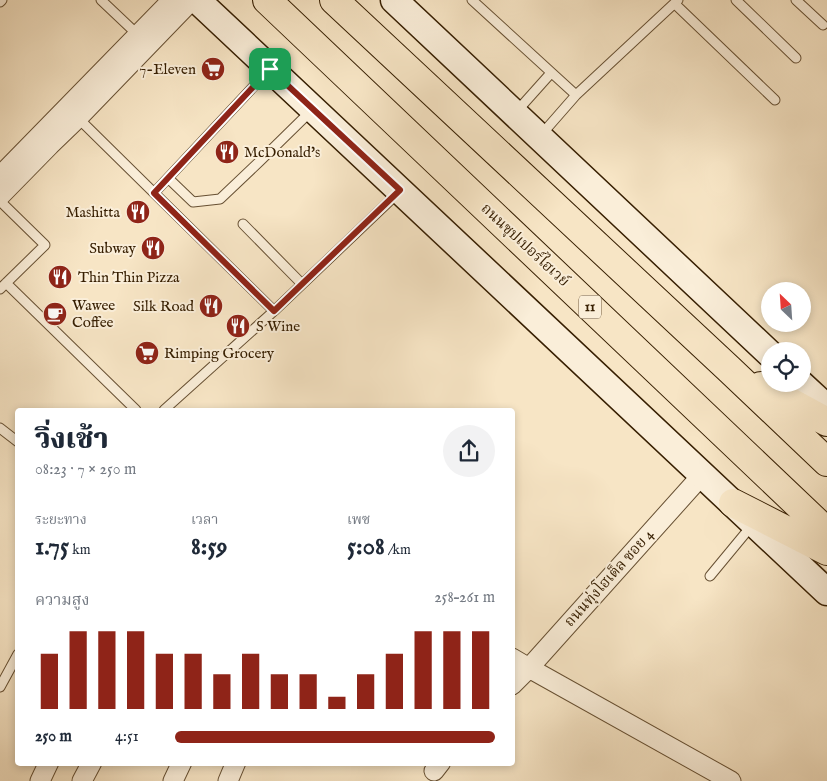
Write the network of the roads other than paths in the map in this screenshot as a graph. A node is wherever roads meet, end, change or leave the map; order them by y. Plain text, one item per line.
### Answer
1 (100, 0) edge
2 (172, 0) edge
3 (192, 0) edge
4 (197, 0) edge
5 (267, 0) edge
6 (334, 0) edge
7 (394, 0) edge
8 (472, 0) edge
9 (736, 0) edge
10 (796, 0) edge
11 (676, 2) edge
12 (822, 25) dead end
13 (138, 34) junction
14 (796, 58) dead end
15 (270, 69) junction
16 (551, 73) junction
17 (576, 95) junction
18 (775, 100) dead end
19 (313, 109) junction
20 (515, 113) junction
21 (78, 118) junction
22 (540, 136) junction
23 (45, 140) junction
24 (0, 176) edge
25 (168, 178) junction
26 (400, 190) junction
27 (154, 193) junction
28 (0, 196) edge
29 (0, 201) edge
30 (243, 224) dead end
31 (302, 284) junction
32 (3, 286) edge
33 (274, 311) junction
34 (761, 345) edge
35 (729, 369) junction
36 (810, 392) edge
37 (134, 408) edge
38 (166, 408) edge
39 (827, 408) edge
40 (827, 422) edge
41 (0, 428) edge
42 (15, 440) edge
43 (827, 462) edge
44 (702, 475) junction
45 (733, 503) junction
46 (754, 523) junction
47 (827, 532) edge
48 (827, 551) edge
49 (710, 576) dead end
50 (827, 592) edge
51 (15, 660) edge
52 (515, 660) edge
53 (529, 668) junction
54 (515, 683) edge
55 (0, 687) edge
56 (47, 766) edge
57 (90, 766) edge
58 (180, 766) edge
59 (234, 766) edge
60 (40, 781) edge
61 (82, 781) edge
62 (173, 781) edge
63 (228, 781) edge
64 (731, 781) edge

1 - 13 lane
2 - 13 street
3 - 21 street
4 - 15 main road
5 - 47 highway, ถนนซุปเปอร์ไฮเวย์ / 11
6 - 35 highway
7 - 20 main road
8 - 16 lane
9 - 14 lane
10 - 12 lane
11 - 17 lane
11 - 18 lane
13 - 23 street
15 - 19 main road
15 - 25 lane
16 - 17 lane
16 - 20 lane
17 - 22 lane
19 - 25 lane
19 - 26 main road
20 - 22 main road
21 - 23 street
21 - 27 lane
22 - 34 main road
23 - 24 street
23 - 28 street
25 - 27 lane
26 - 31 lane
26 - 44 main road
27 - 33 lane
29 - 32 lane
30 - 31 lane
31 - 33 lane
32 - 37 lane
33 - 38 lane
35 - 40 highway
35 - 43 highway
36 - 39 main road
41 - 42 lane
44 - 45 main road
44 - 53 street, ถนนทุ่งโฮเต็ล ซอย 4
45 - 46 main road
45 - 48 highway
46 - 49 lane
46 - 50 main road
51 - 55 lane
52 - 53 street
53 - 54 street, ถนนทุ่งโฮเต็ล ซอย 4
53 - 64 street
56 - 60 street
57 - 61 street
58 - 62 street
59 - 63 street

